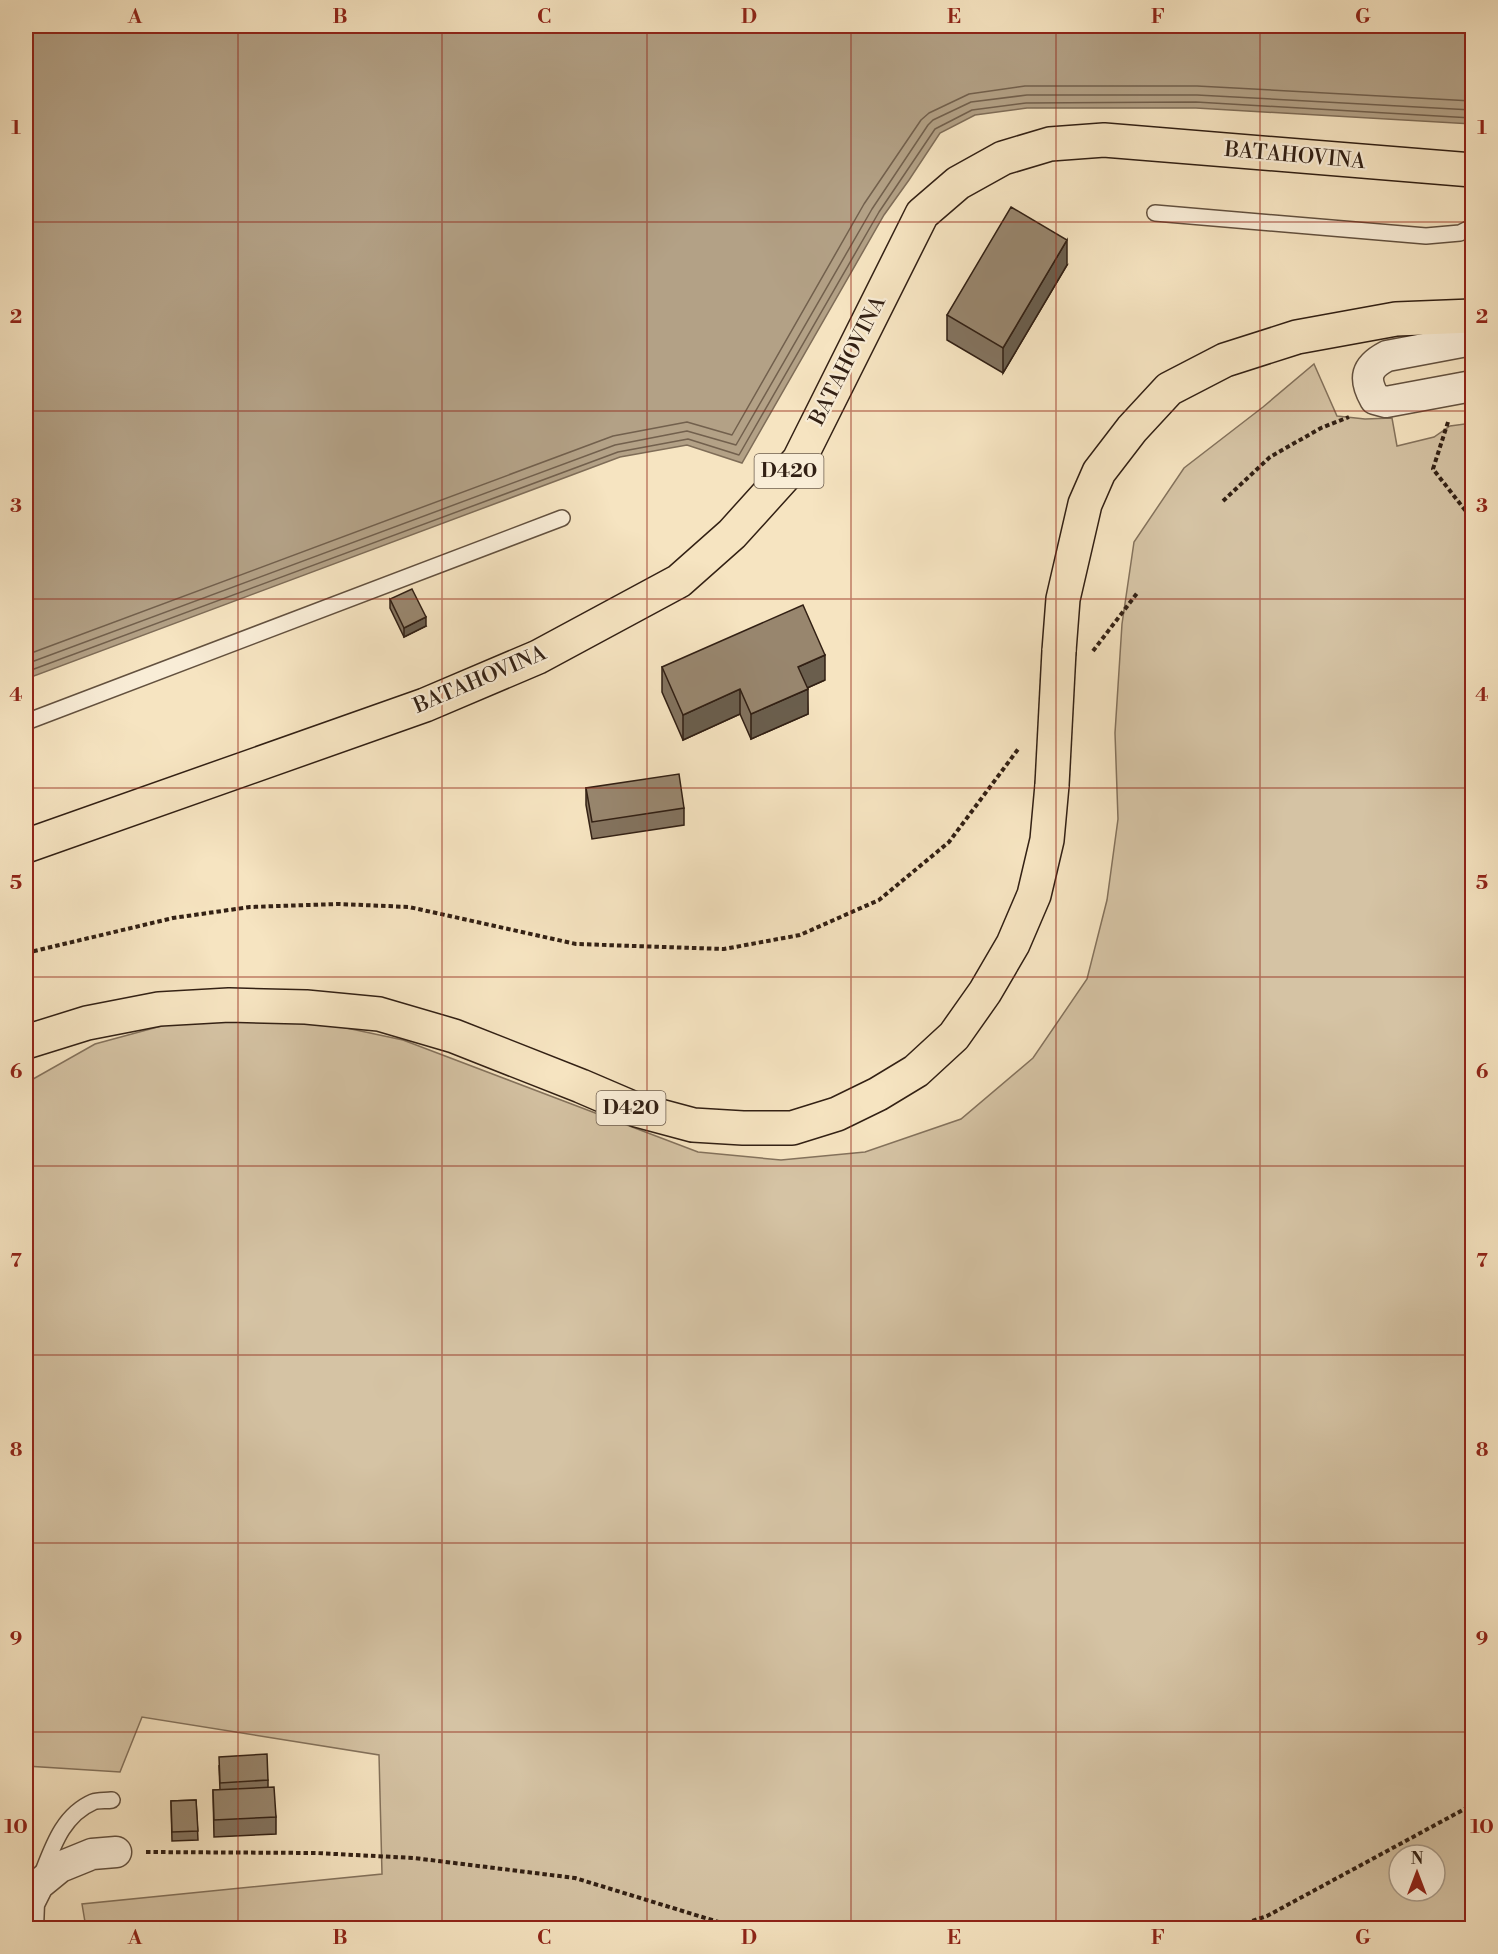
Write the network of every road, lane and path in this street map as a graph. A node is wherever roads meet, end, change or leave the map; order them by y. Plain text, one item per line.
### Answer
1 (1473, 170) edge
2 (1155, 213) dead end
3 (1473, 227) edge
4 (1473, 316) edge
5 (1473, 340) edge
6 (1473, 386) edge
7 (1442, 391) junction
8 (1386, 402) junction
9 (1223, 501) dead end
10 (562, 518) dead end
11 (1473, 519) edge
12 (1138, 592) dead end
13 (1074, 654) junction
14 (26, 722) edge
15 (1026, 739) dead end
16 (26, 846) edge
17 (26, 953) edge
18 (26, 1042) edge
19 (112, 1800) dead end
20 (1473, 1805) edge
21 (116, 1852) joint
22 (38, 1885) junction
23 (28, 1929) edge
24 (738, 1929) edge
25 (1232, 1929) edge

1 - 16 main road, BATAHOVINA / D420
2 - 3 lane
4 - 13 main road, D420
5 - 8 street
6 - 7 street
7 - 8 street
7 - 11 path
8 - 9 path
10 - 14 lane
12 - 13 path
13 - 18 main road, D420, bridge
15 - 17 path
19 - 22 lane
20 - 25 path
21 - 22 street
21 - 24 path
22 - 23 street

